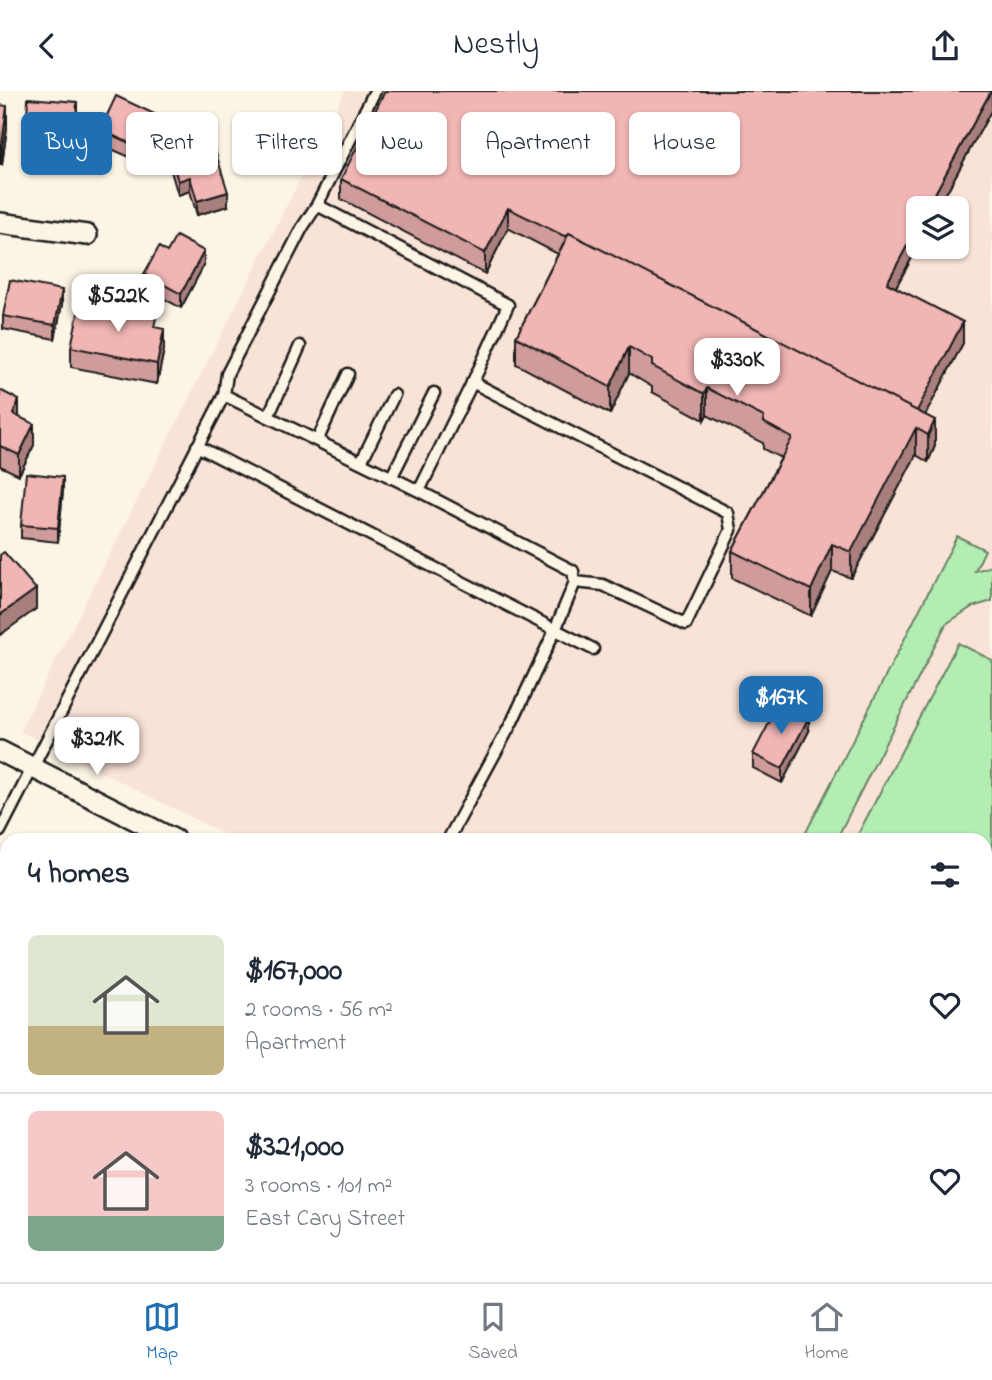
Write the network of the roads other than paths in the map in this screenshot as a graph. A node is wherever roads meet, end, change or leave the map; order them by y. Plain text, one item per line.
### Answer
1 (375, 91) edge
2 (317, 205) junction
3 (0, 223) edge
4 (87, 235) dead end
5 (300, 346) dead end
6 (348, 374) dead end
7 (472, 382) junction
8 (434, 393) dead end
9 (224, 395) junction
10 (394, 395) dead end
11 (268, 417) junction
12 (317, 441) junction
13 (197, 446) junction
14 (360, 462) junction
15 (391, 478) junction
16 (419, 491) junction
17 (575, 582) junction
18 (555, 630) junction
19 (593, 649) dead end
20 (0, 751) edge
21 (32, 767) junction
22 (0, 831) edge
23 (161, 833) edge
24 (452, 833) edge

1 - 2 lane
2 - 7 lane
2 - 9 lane
3 - 4 street
5 - 11 lane
6 - 12 lane
7 - 16 lane
7 - 17 lane
8 - 15 lane
9 - 11 lane
9 - 13 lane
10 - 14 lane
11 - 12 lane
12 - 14 lane
13 - 18 lane
13 - 21 lane
14 - 15 lane
15 - 16 lane
16 - 17 lane
17 - 18 lane
18 - 19 lane
18 - 24 lane
20 - 21 street
21 - 22 lane
21 - 23 street

